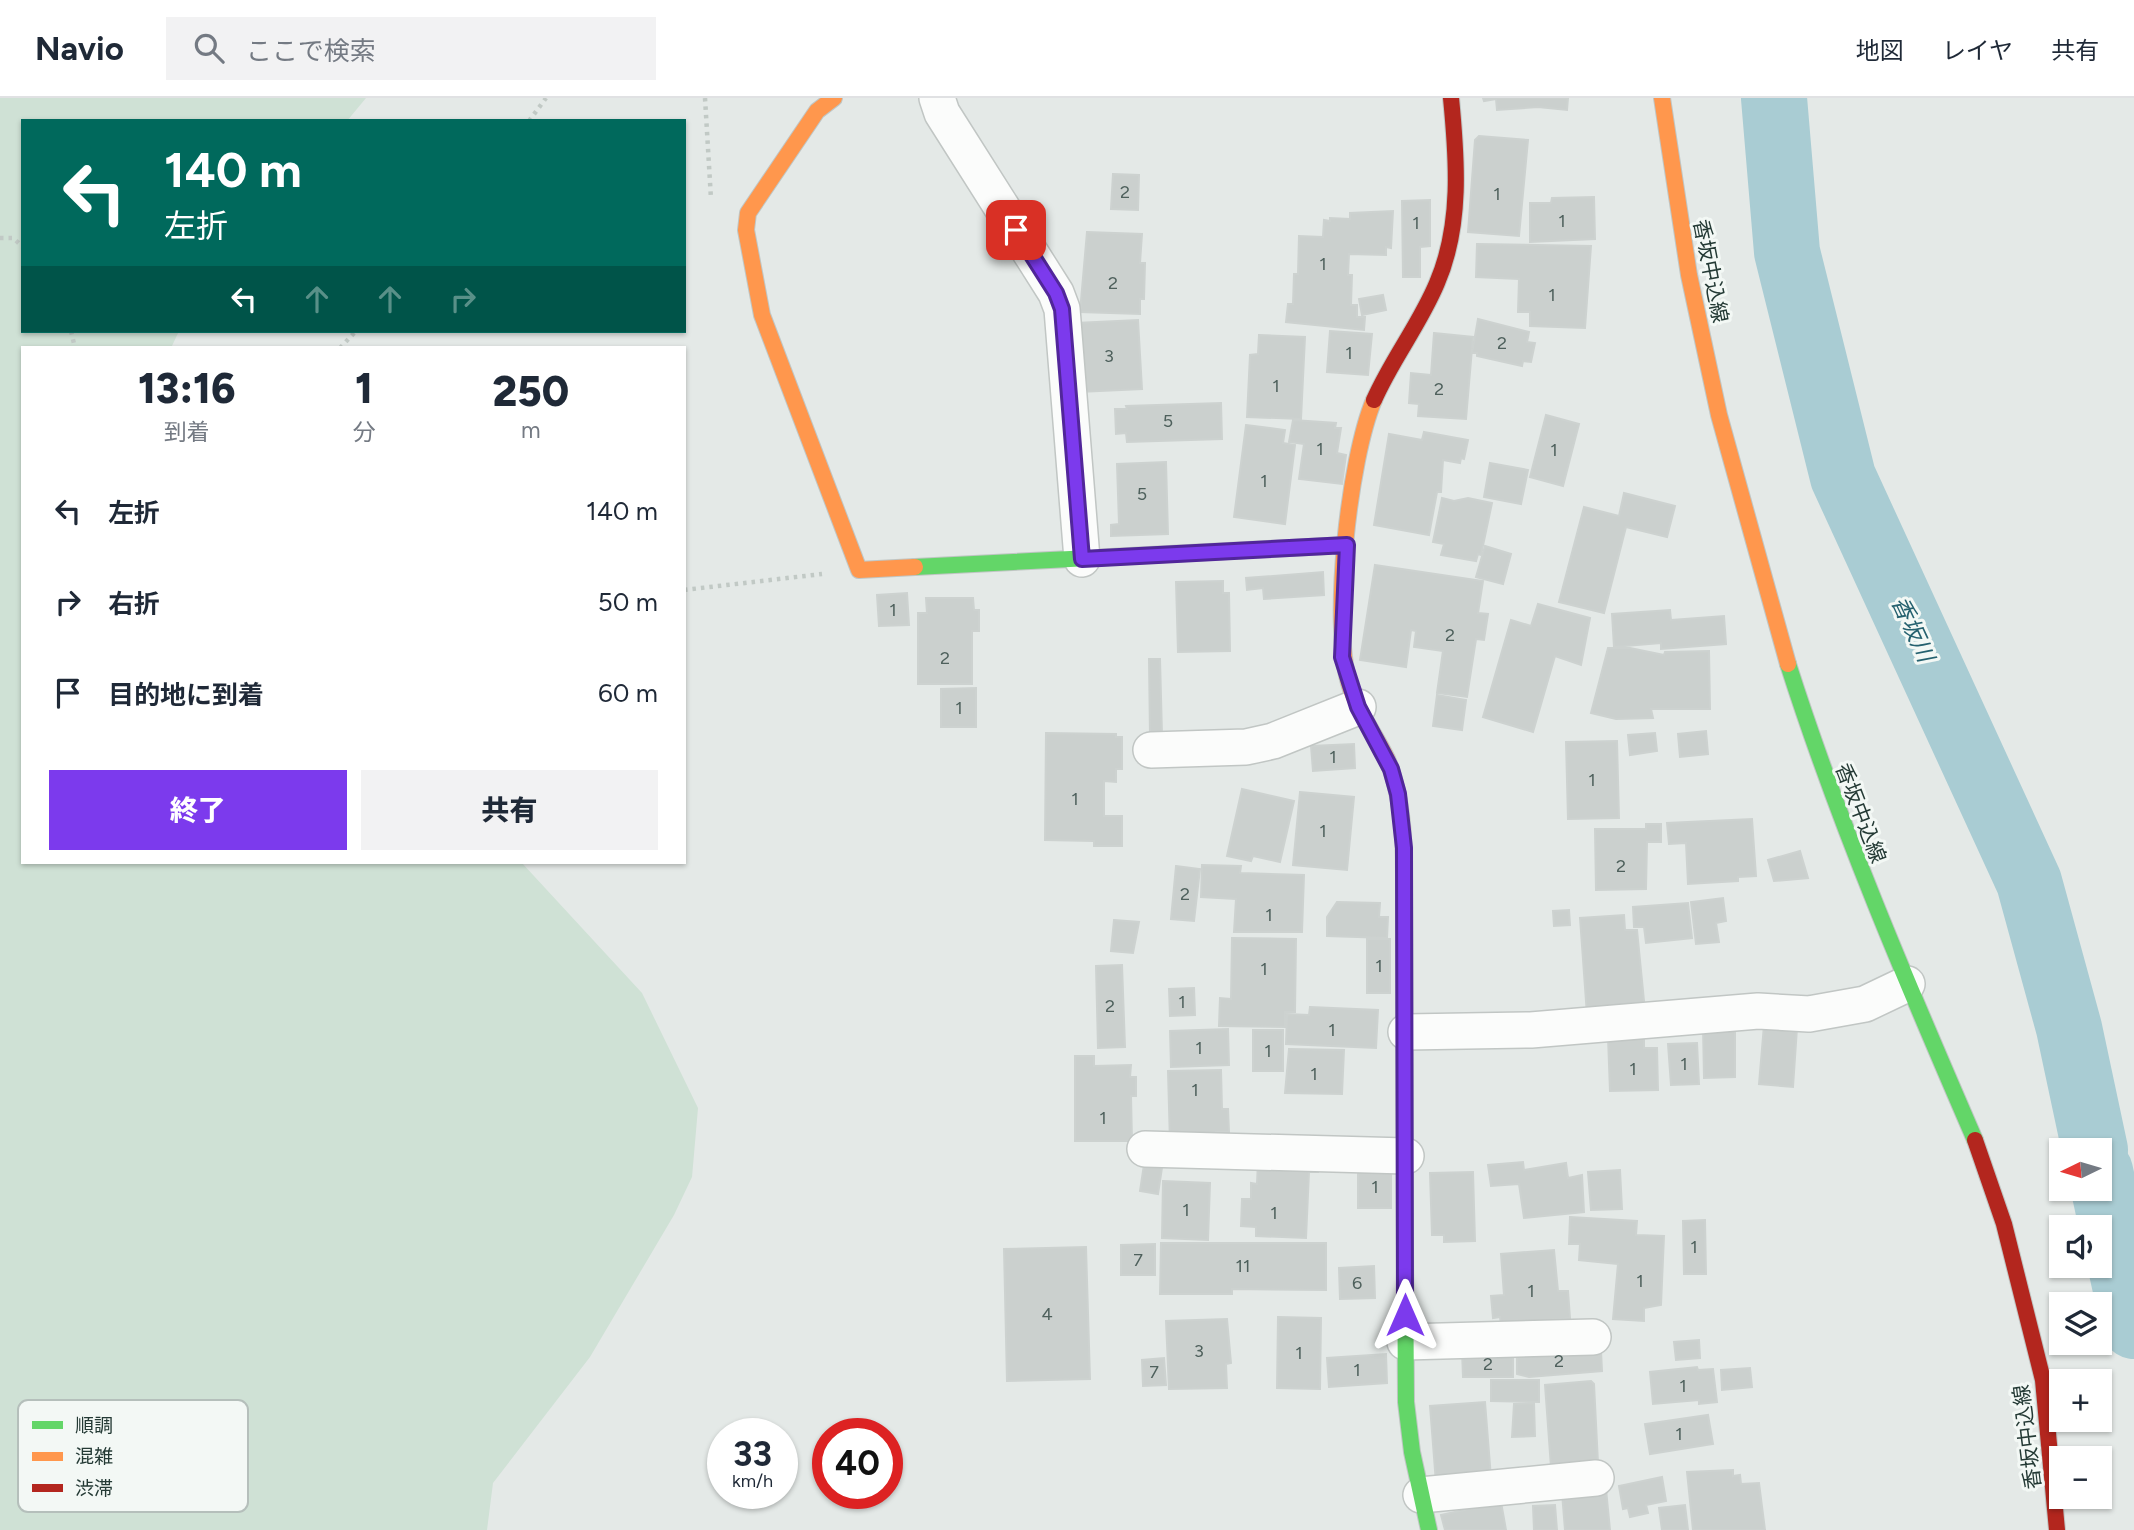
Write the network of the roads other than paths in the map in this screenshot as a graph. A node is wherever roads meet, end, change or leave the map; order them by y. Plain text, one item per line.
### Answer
1 (834, 98) edge
2 (937, 98) edge
3 (1451, 98) edge
4 (1662, 98) edge
5 (1347, 545) junction
6 (1082, 559) junction
7 (1358, 707) junction
8 (1151, 750) dead end
9 (1907, 984) junction
10 (1406, 1032) junction
11 (1145, 1149) dead end
12 (1406, 1156) junction
13 (1592, 1337) dead end
14 (1405, 1342) junction
15 (1596, 1478) dead end
16 (1421, 1494) junction
17 (1429, 1530) edge
18 (2057, 1530) edge

1 - 6 street
2 - 6 street
3 - 5 street
4 - 9 street, 香坂中込線
5 - 6 street
5 - 7 street
7 - 8 street
7 - 10 street
9 - 10 street
9 - 18 street, 香坂中込線
10 - 12 street
11 - 12 street
12 - 14 street
13 - 14 street
14 - 16 street
15 - 16 street
16 - 17 street

